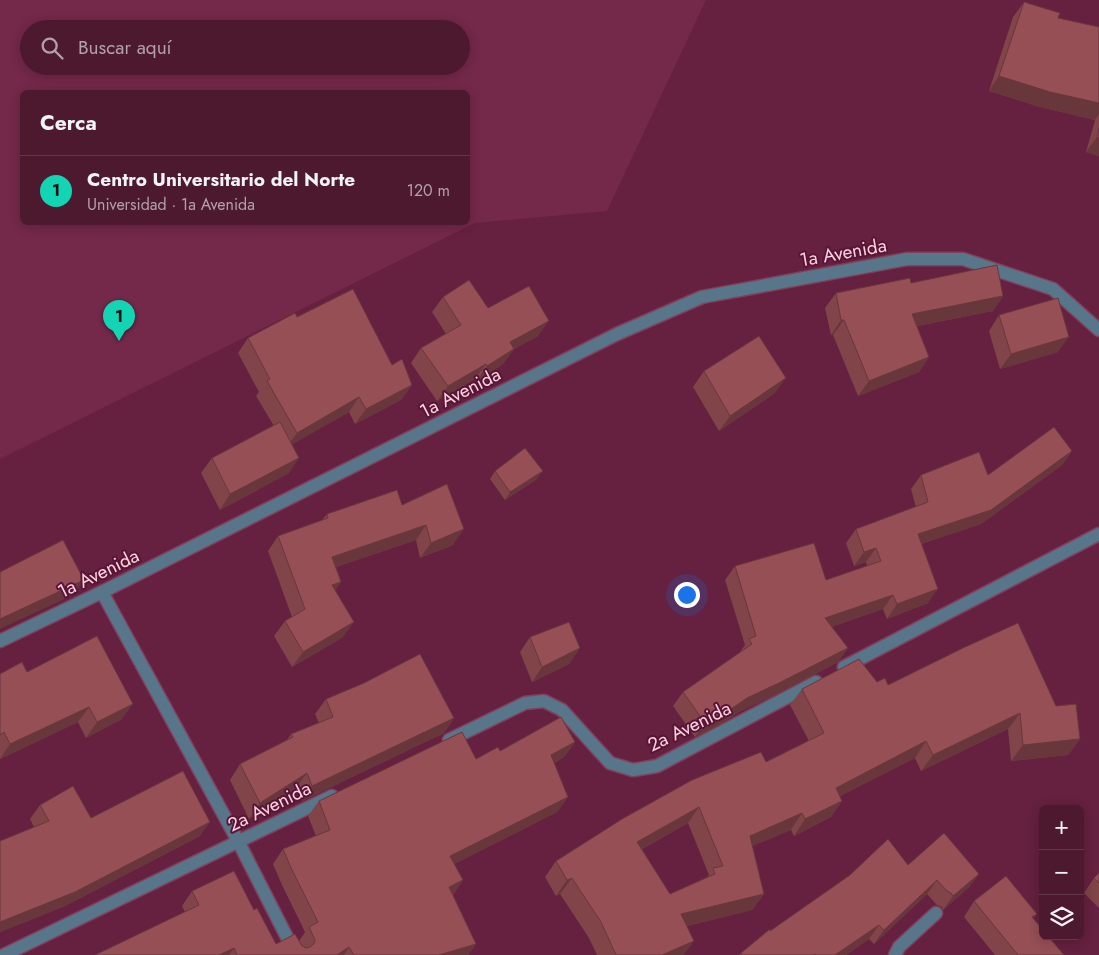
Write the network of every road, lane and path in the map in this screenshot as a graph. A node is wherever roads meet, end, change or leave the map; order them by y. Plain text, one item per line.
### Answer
1 (1099, 330) edge
2 (1099, 534) edge
3 (102, 592) junction
4 (0, 641) edge
5 (436, 746) edge
6 (346, 789) edge
7 (238, 841) junction
8 (936, 913) dead end
9 (4, 955) edge
10 (296, 955) edge
11 (895, 955) edge

1 - 3 street, 1a Avenida
2 - 5 street, 2a Avenida
3 - 4 street, 1a Avenida
3 - 7 street
6 - 7 street, 2a Avenida
7 - 9 street, 2a Avenida
7 - 10 street
8 - 11 street

